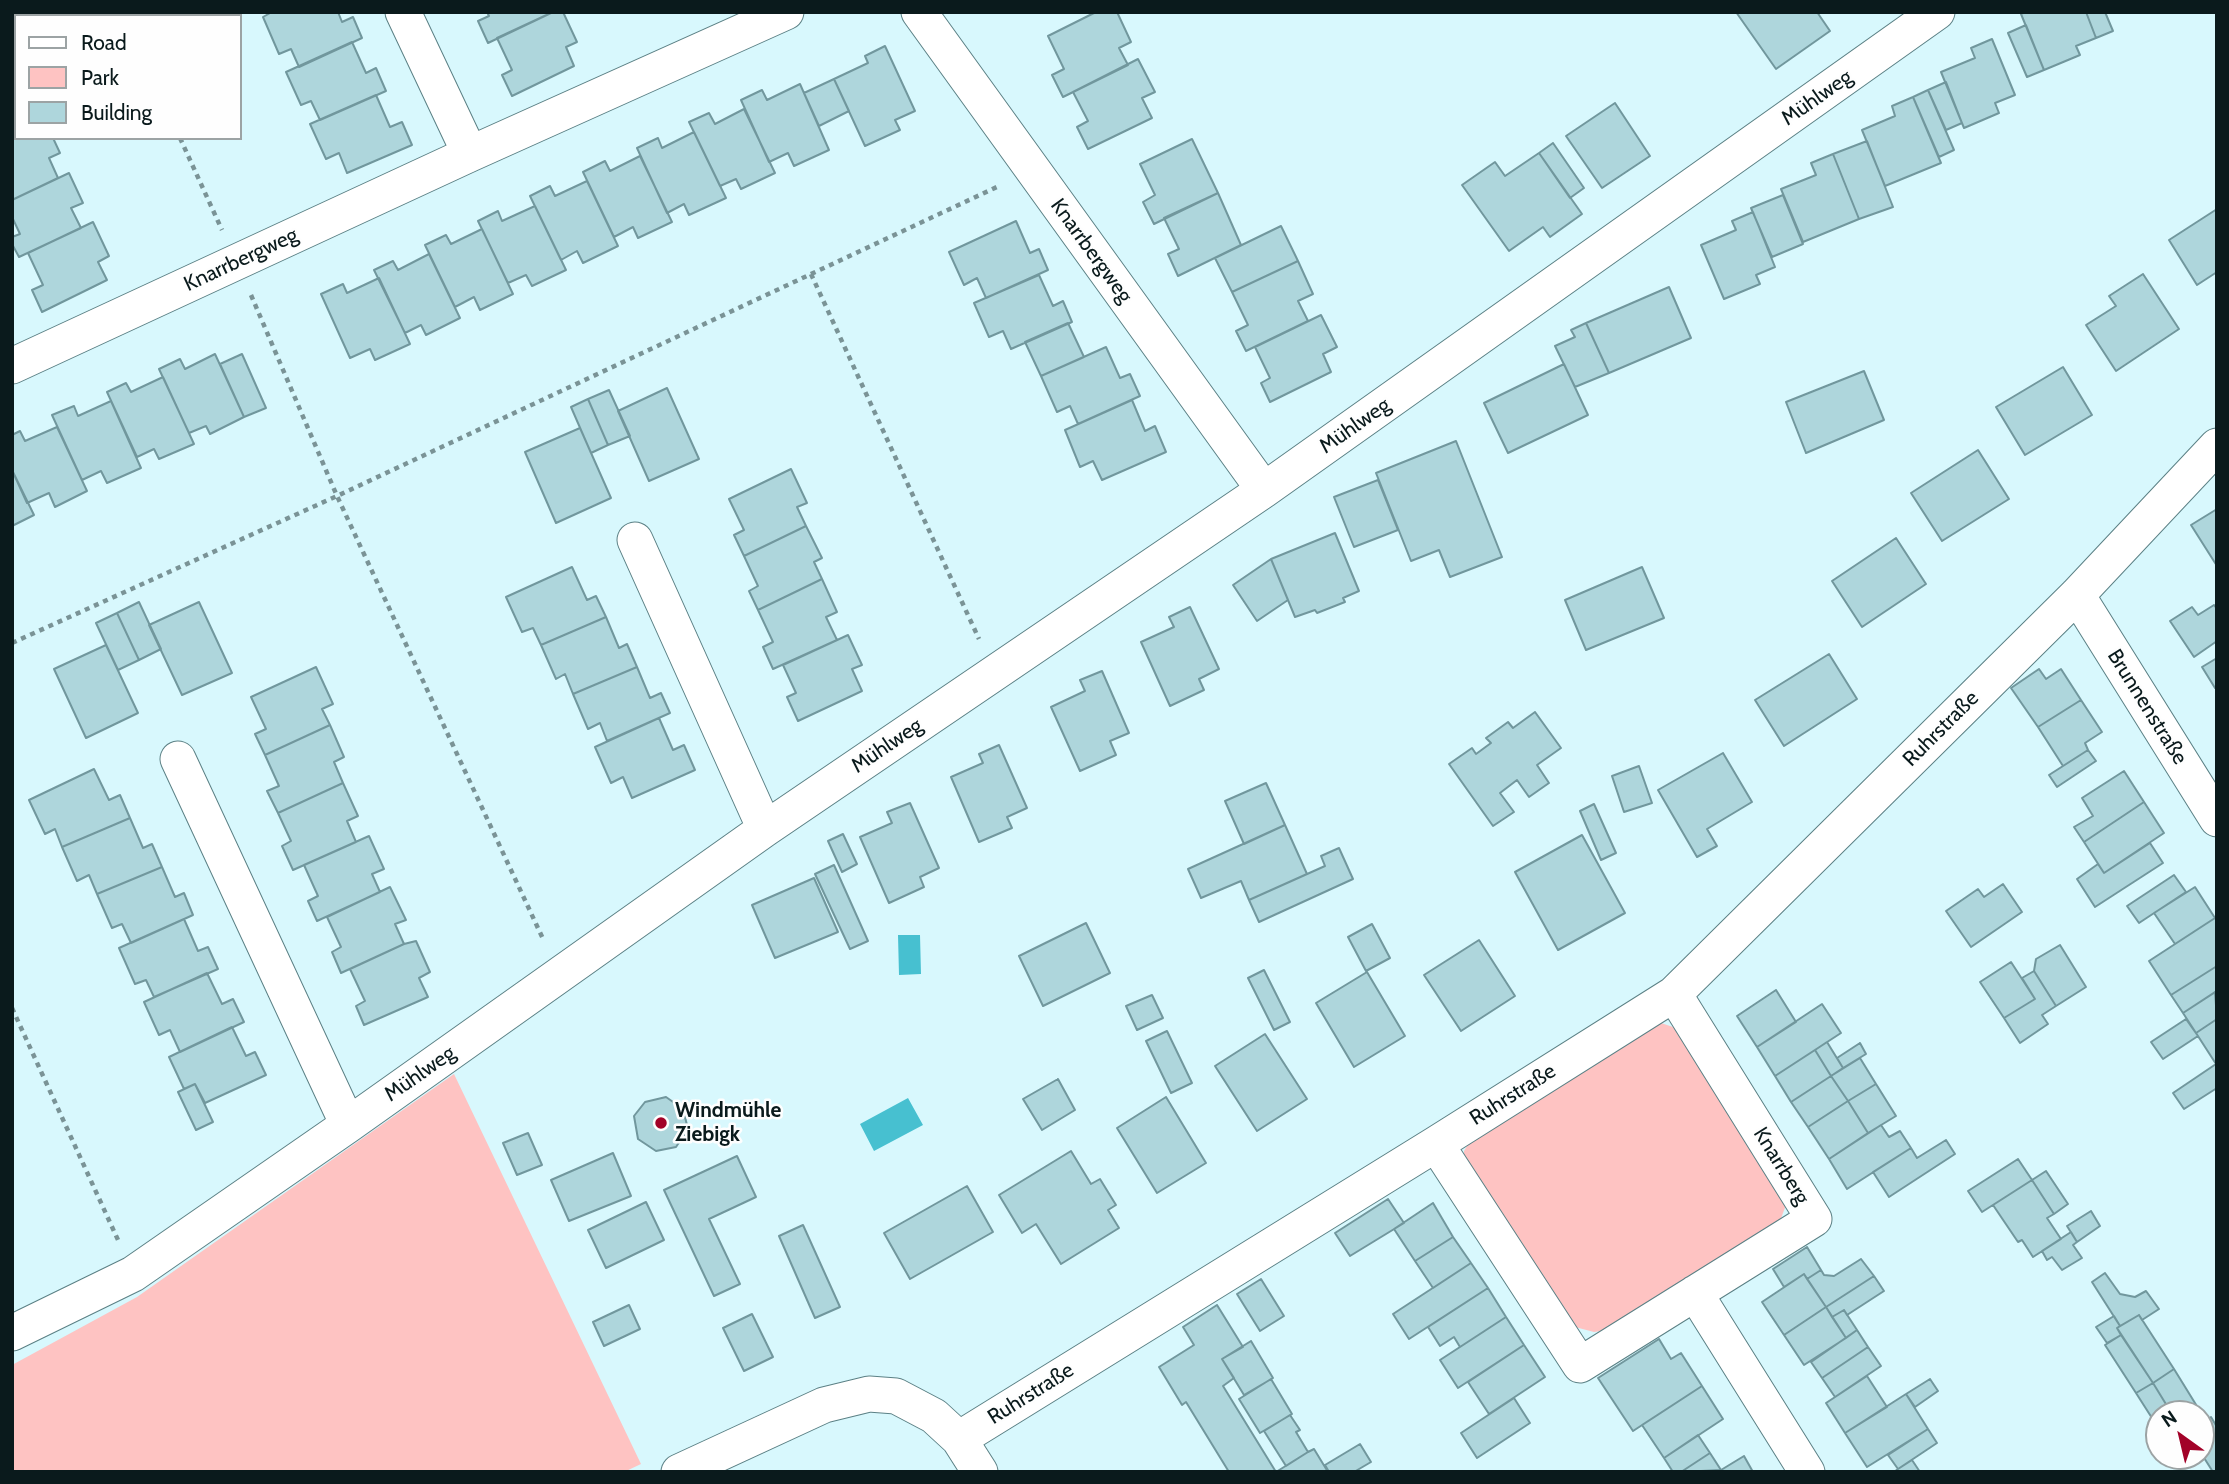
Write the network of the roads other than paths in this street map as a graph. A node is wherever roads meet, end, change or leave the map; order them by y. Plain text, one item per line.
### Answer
1 (403, 12) edge
2 (786, 12) edge
3 (919, 12) edge
4 (1937, 12) edge
5 (470, 154) junction
6 (12, 366) edge
7 (2217, 446) edge
8 (1264, 490) junction
9 (635, 540) dead end
10 (2077, 594) junction
11 (178, 759) dead end
12 (2217, 819) edge
13 (765, 829) junction
14 (1674, 994) junction
15 (348, 1125) junction
16 (1436, 1144) junction
17 (1695, 1293) junction
18 (12, 1333) edge
19 (959, 1439) junction
20 (679, 1472) edge
21 (980, 1472) edge
22 (1807, 1472) edge

1 - 5 street
2 - 5 street, Knarrbergweg
3 - 8 street, Knarrbergweg
4 - 8 street, Mühlweg
5 - 6 street, Knarrbergweg
7 - 10 street, Ruhrstraße
8 - 13 street, Mühlweg
9 - 13 street
10 - 12 street, Brunnenstraße
10 - 14 street, Ruhrstraße
11 - 15 street
13 - 15 street, Mühlweg
14 - 16 street, Ruhrstraße
14 - 17 street, Knarrberg
15 - 18 street, Mühlweg
16 - 17 street, Knarrberg
16 - 19 street, Ruhrstraße
17 - 22 street
19 - 20 street
19 - 21 street

